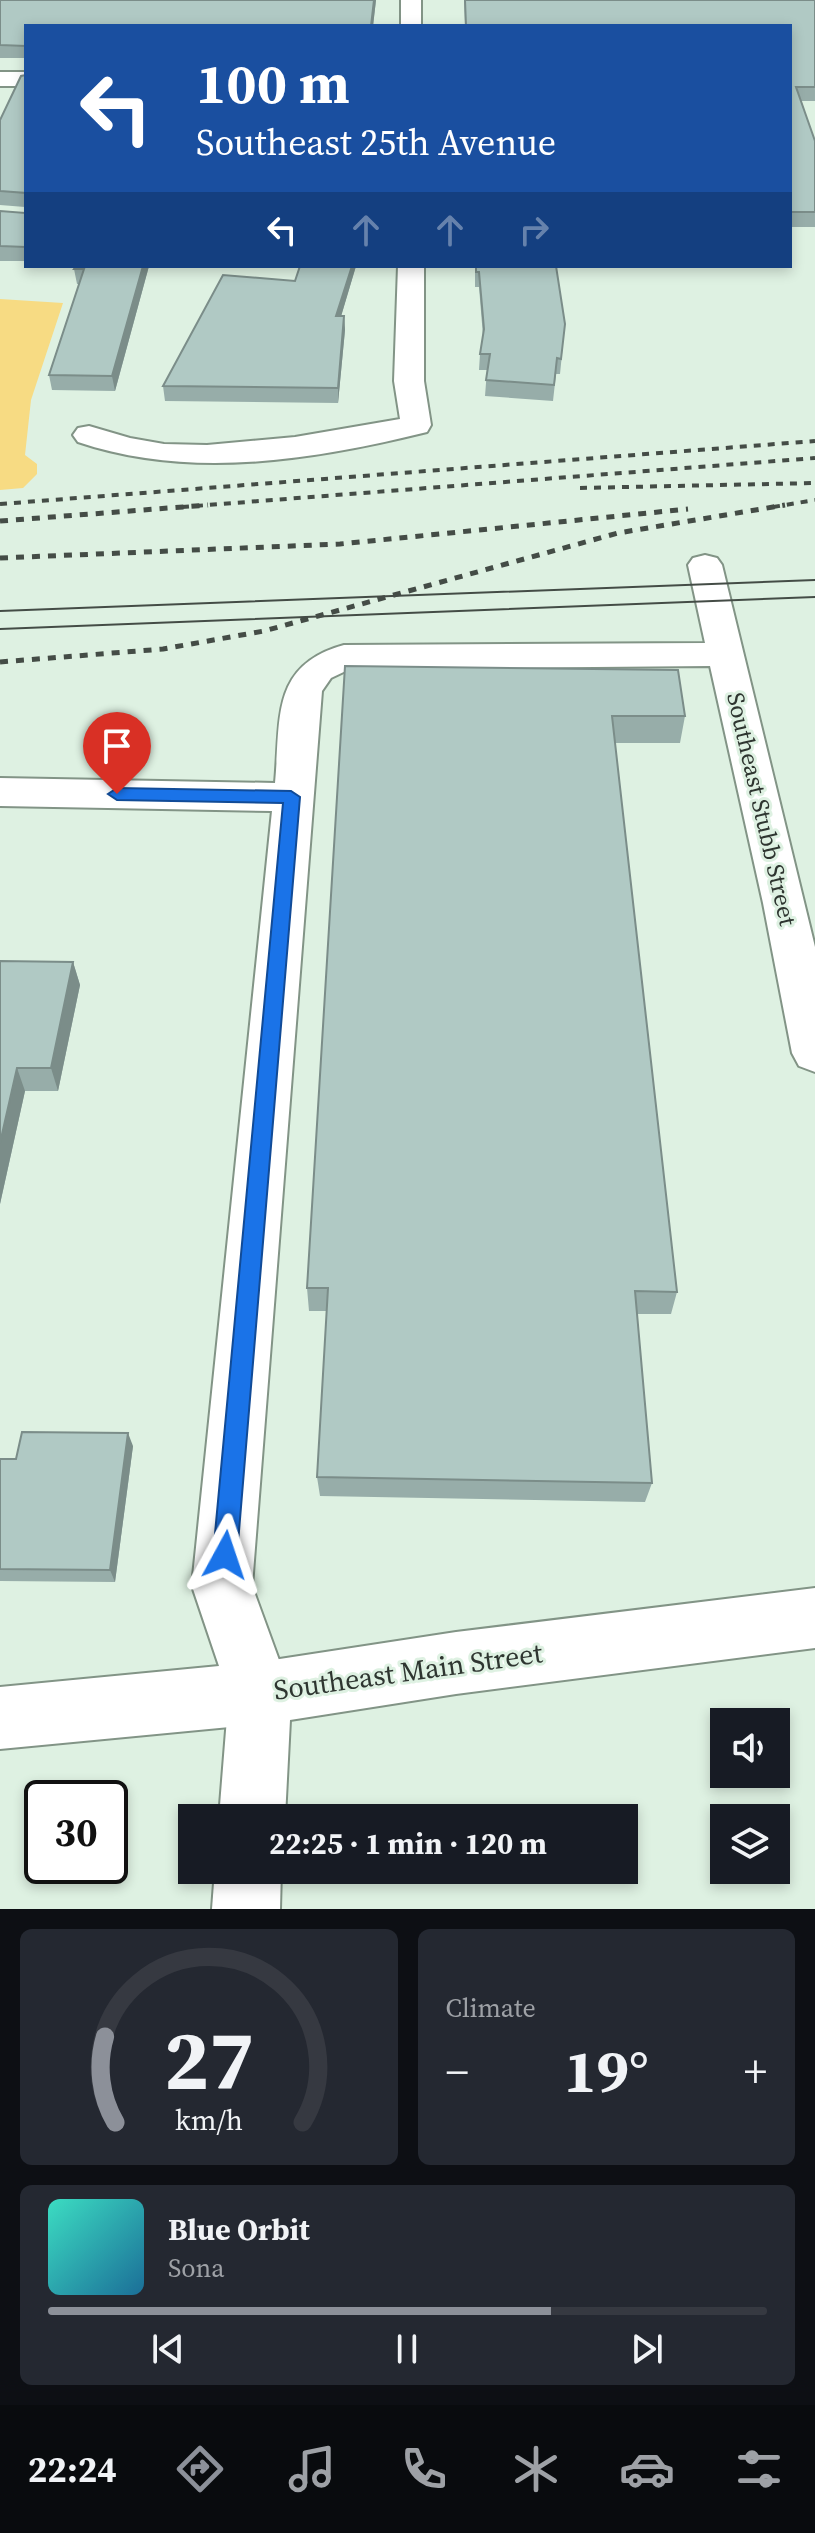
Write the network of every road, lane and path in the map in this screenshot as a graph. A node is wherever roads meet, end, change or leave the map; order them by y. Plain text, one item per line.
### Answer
1 (411, 0) edge
2 (411, 24) edge
3 (0, 79) edge
4 (24, 79) edge
5 (411, 268) edge
6 (89, 435) dead end
7 (705, 565) dead end
8 (726, 654) junction
9 (0, 792) edge
10 (291, 797) junction
11 (815, 1053) edge
12 (815, 1618) edge
13 (260, 1693) junction
14 (0, 1718) edge
15 (253, 1804) edge
16 (247, 1884) edge
17 (246, 1909) edge

1 - 2 street
3 - 4 street
5 - 6 street
7 - 8 street, Southeast Stubb Street
8 - 10 street
8 - 11 street, Southeast Stubb Street
9 - 10 street
10 - 13 street
12 - 13 street, Southeast Main Street
13 - 14 street, Southeast Main Street
13 - 15 street
16 - 17 street

